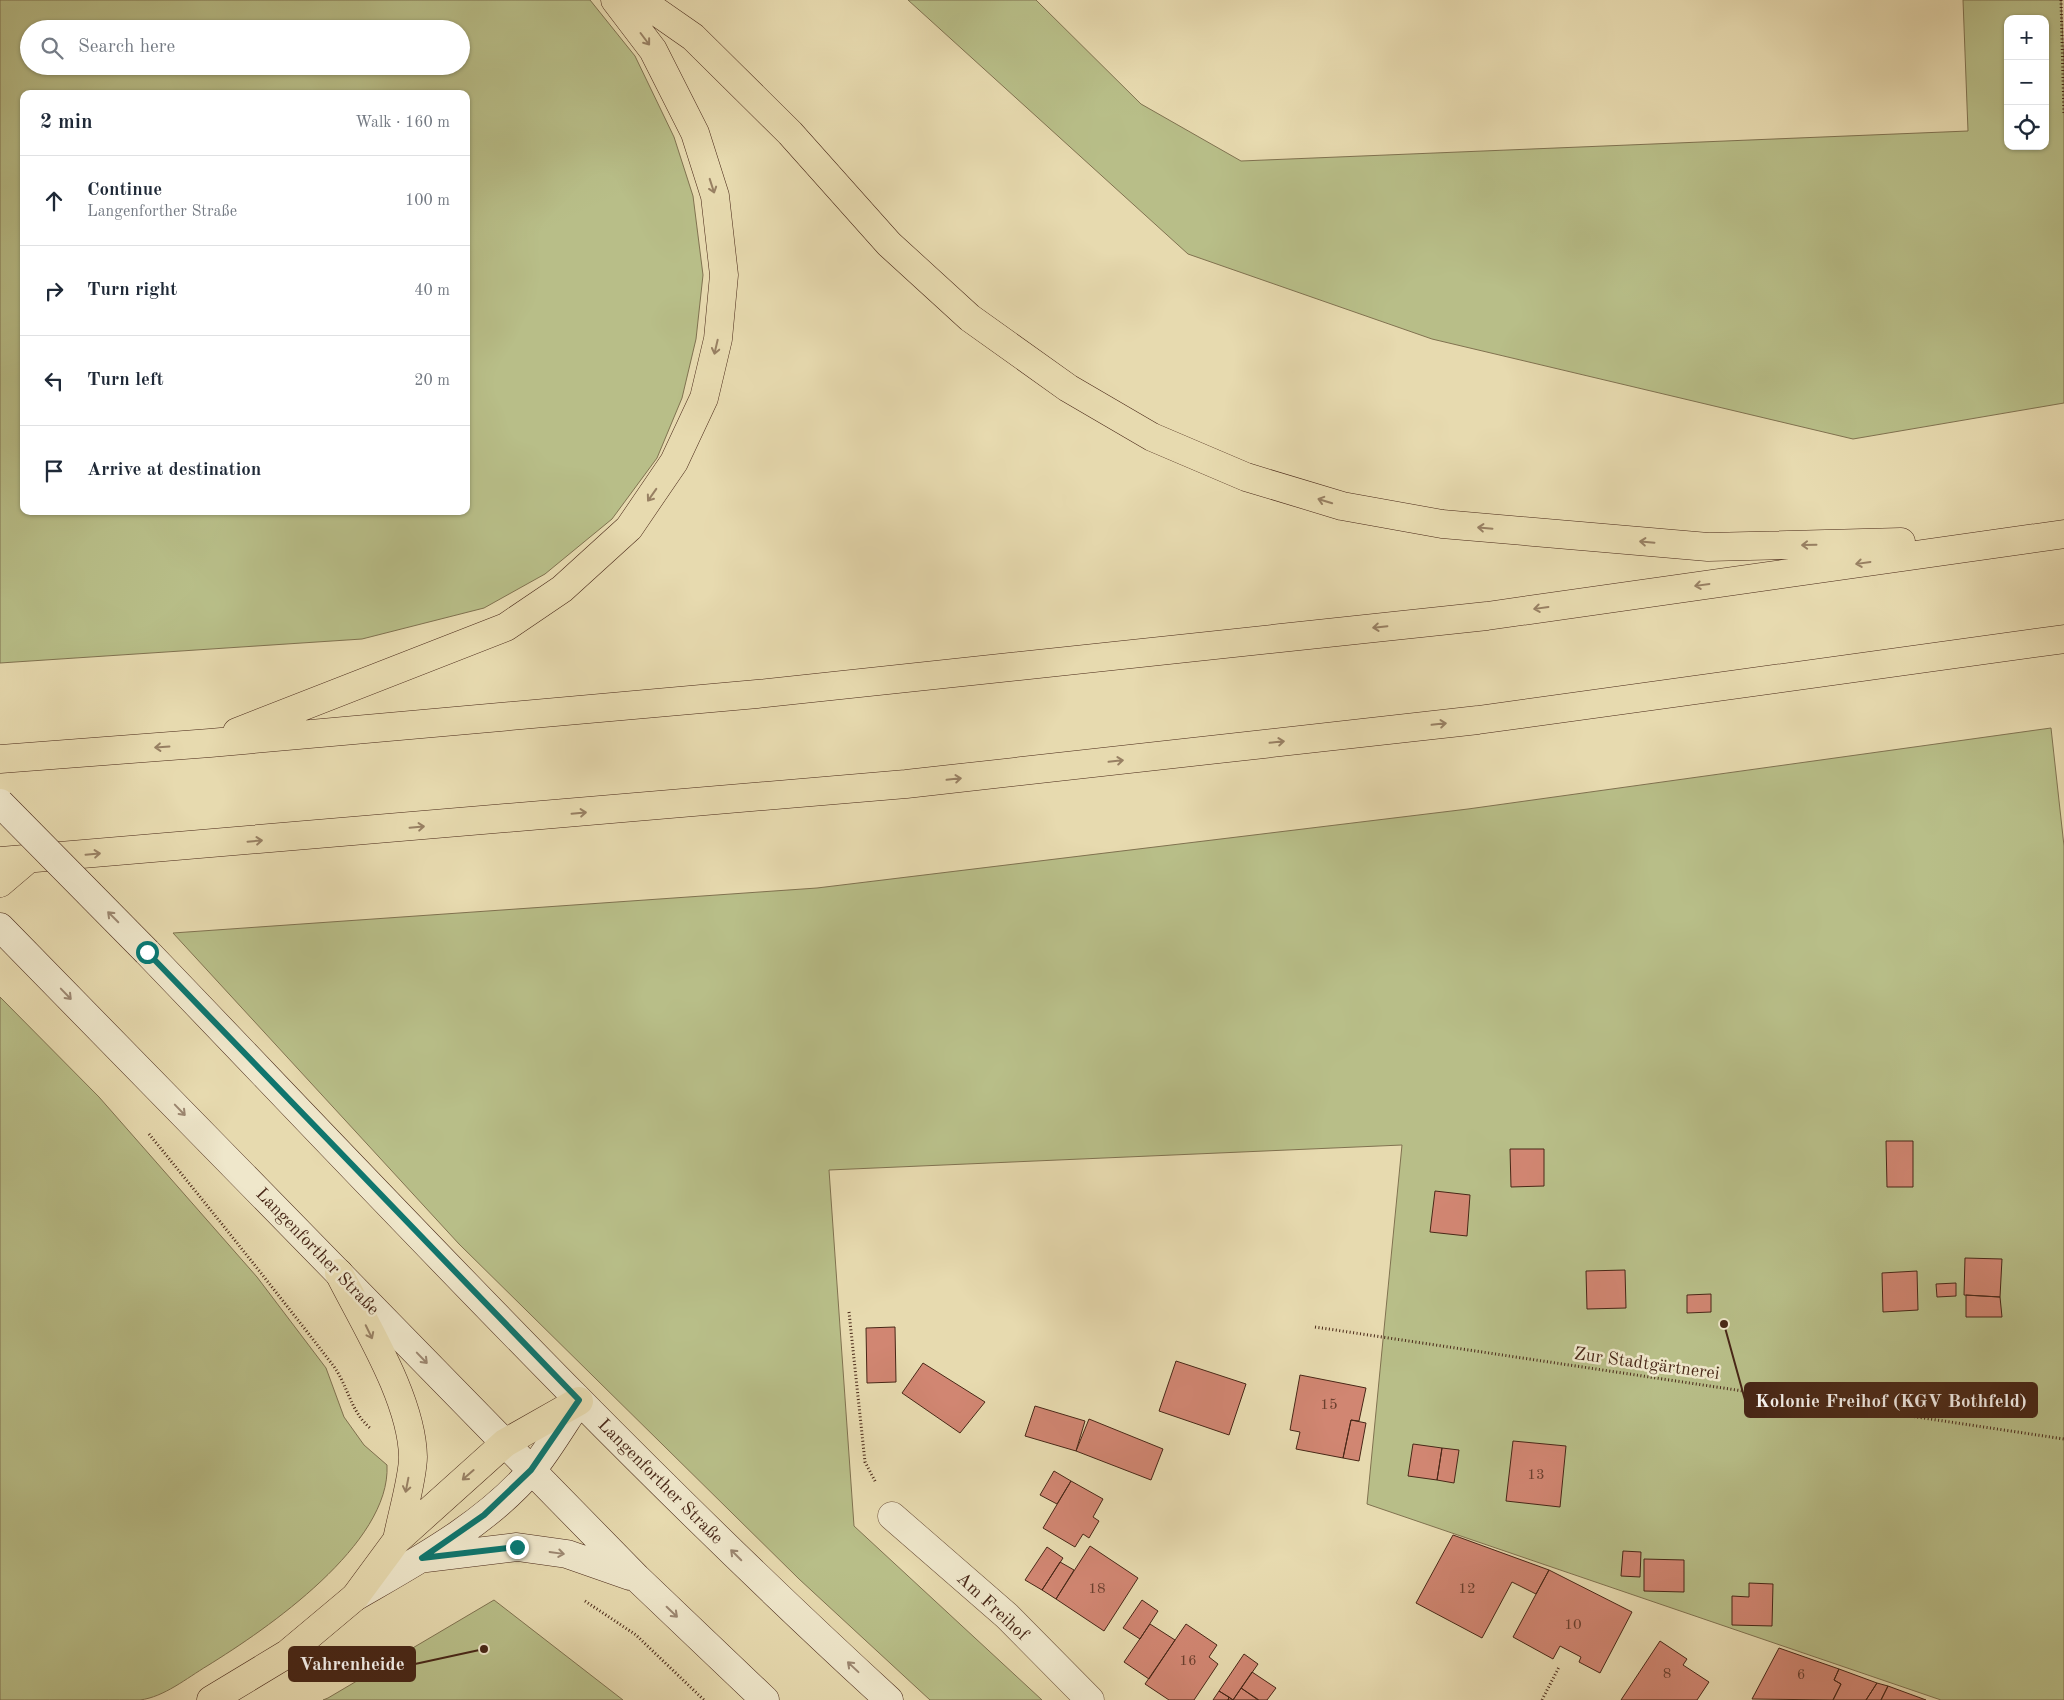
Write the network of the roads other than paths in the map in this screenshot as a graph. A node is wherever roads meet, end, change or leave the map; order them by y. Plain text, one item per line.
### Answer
1 (616, 0) edge
2 (640, 0) edge
3 (2064, 534) edge
4 (2033, 539) junction
5 (2064, 639) edge
6 (210, 743) junction
7 (0, 759) edge
8 (0, 803) edge
9 (27, 860) junction
10 (0, 861) edge
11 (0, 883) edge
12 (0, 927) edge
13 (339, 1273) junction
14 (579, 1400) junction
15 (505, 1443) junction
16 (531, 1470) junction
17 (892, 1516) road end
18 (397, 1540) junction
19 (422, 1558) junction
20 (637, 1578) junction
21 (355, 1596) junction
22 (211, 1700) edge
23 (765, 1700) edge
24 (889, 1700) edge
25 (1090, 1700) edge

1 -> 6 highway
4 -> 2 highway
3 - 4 highway
4 -> 6 highway
9 -> 5 highway
6 -> 7 highway
14 -> 8 main road, Langenforther Straße, bridge
9 - 10 highway
9 - 11 highway
12 -> 13 main road, Langenforther Straße
13 -> 15 main road, Langenforther Straße
13 -> 18 highway
14 - 15 highway
14 - 16 main road
24 -> 14 main road, Langenforther Straße
15 - 16 main road, Langenforther Straße
15 -> 18 highway
16 - 19 main road
16 - 20 main road, Langenforther Straße
17 - 25 main road, Am Freihof
18 - 21 highway
19 -> 20 main road
19 - 21 main road
20 -> 23 main road, Langenforther Straße
21 - 22 highway

